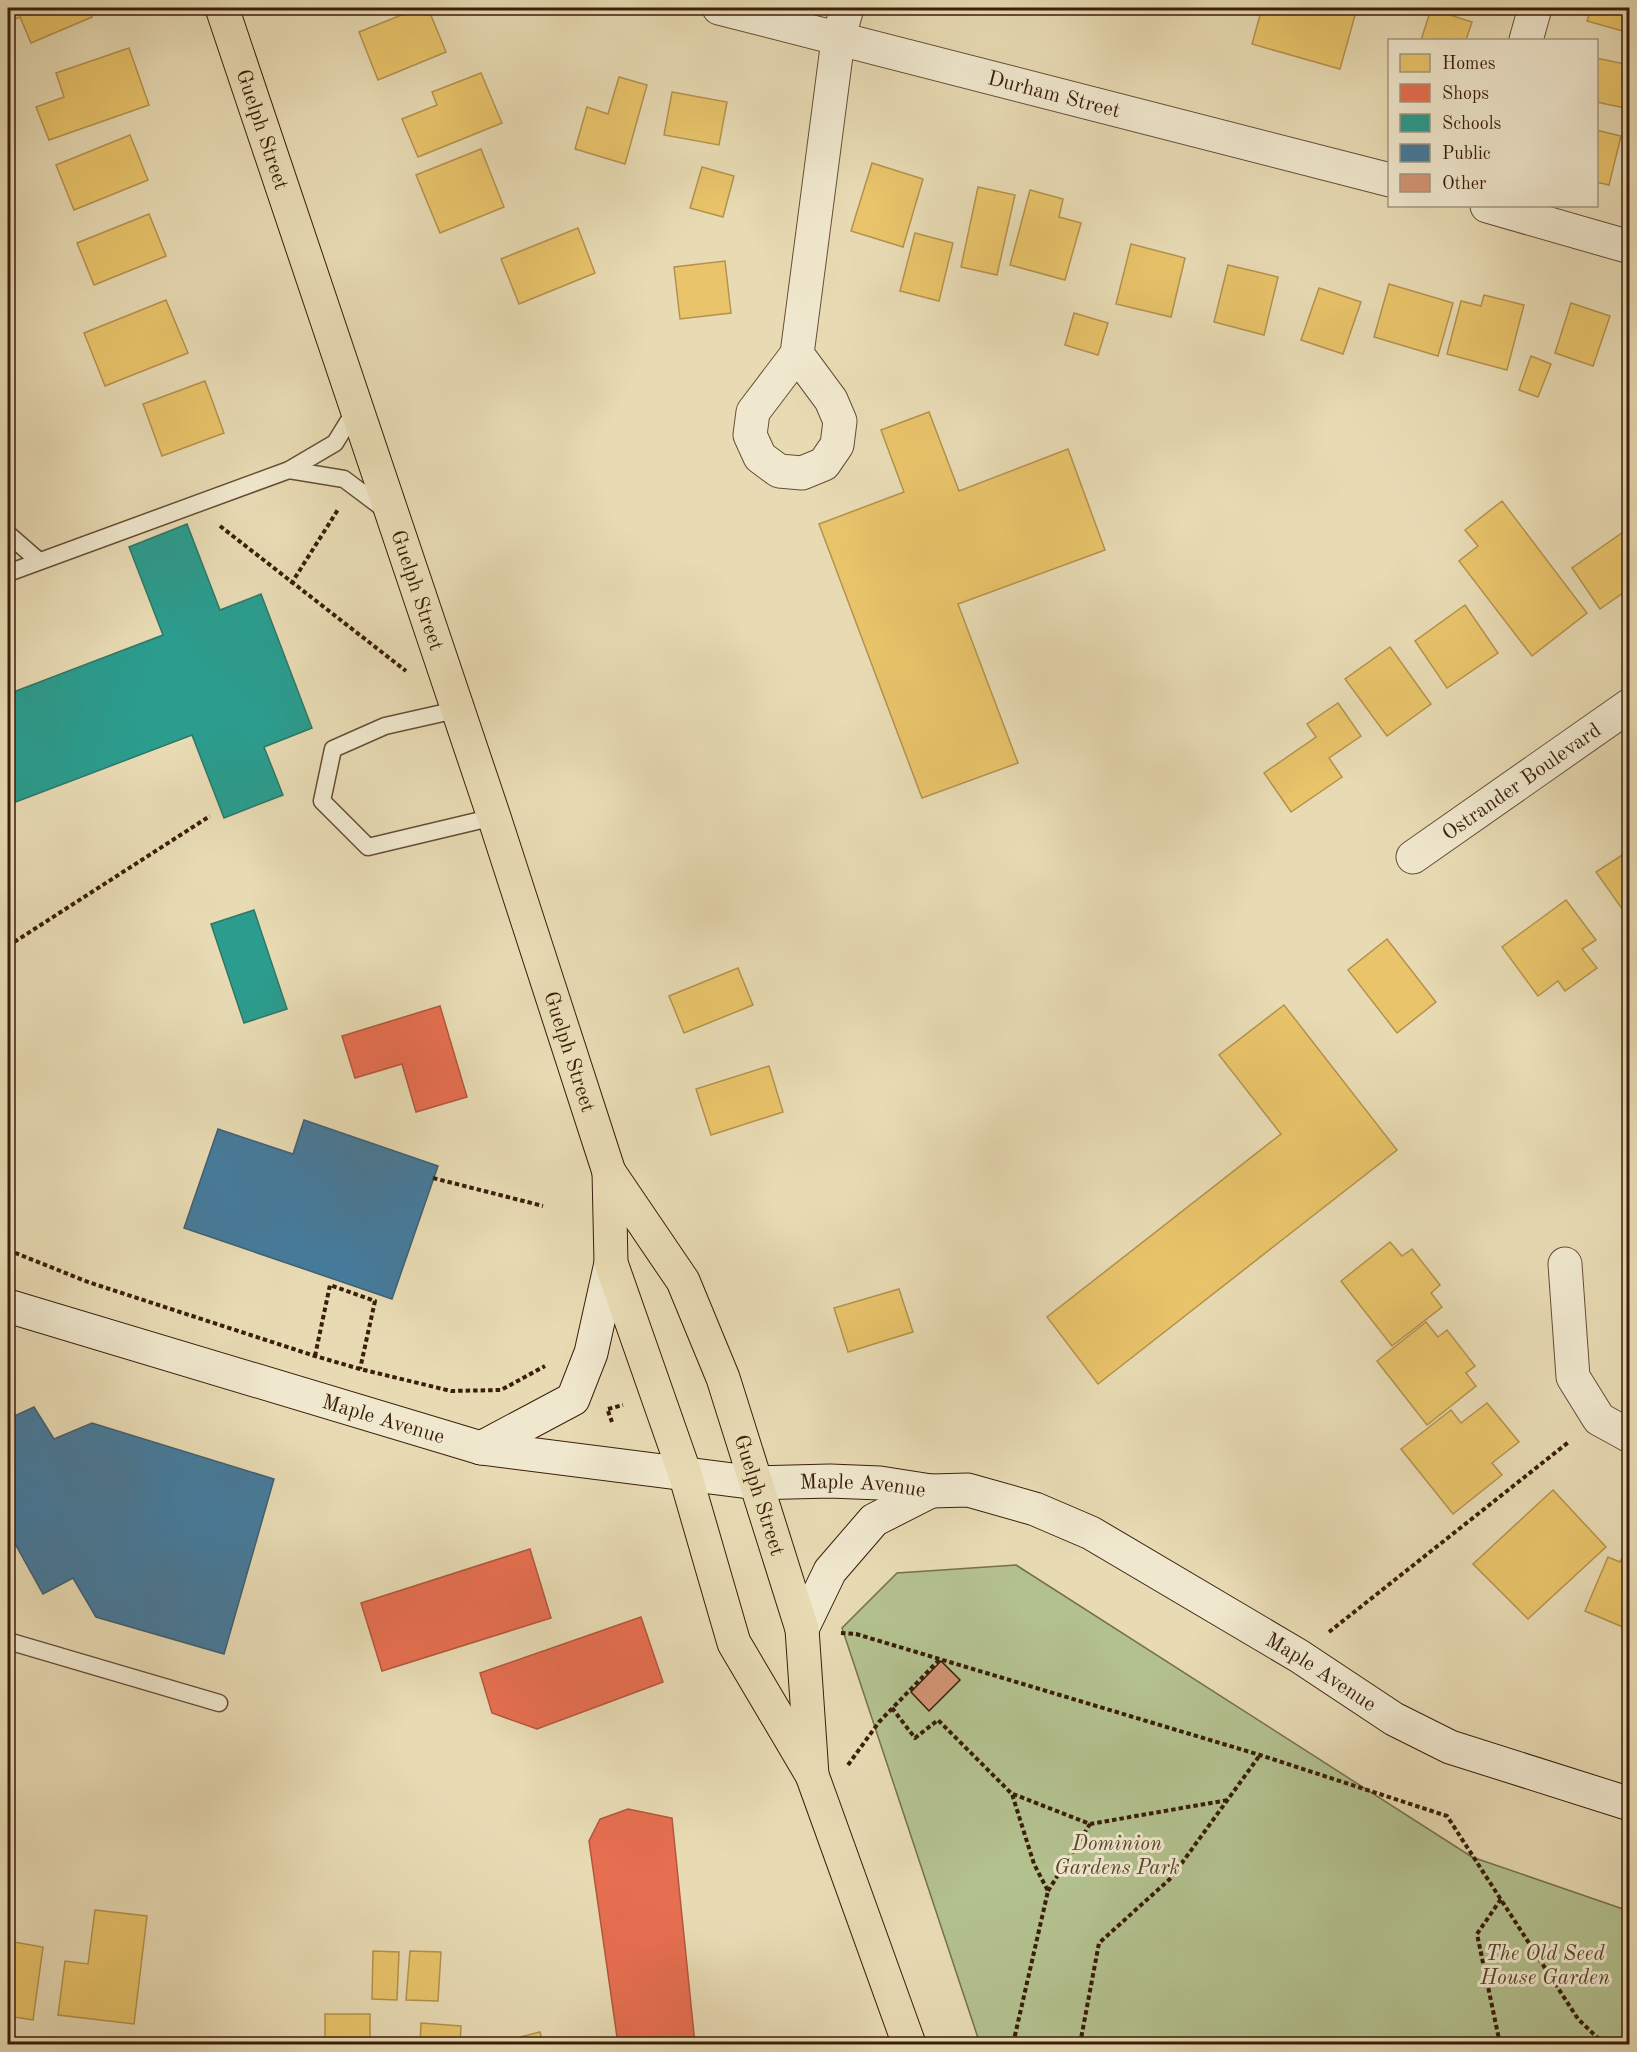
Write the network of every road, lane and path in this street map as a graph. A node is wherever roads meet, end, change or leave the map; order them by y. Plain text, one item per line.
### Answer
1 (222, 8) edge
2 (719, 8) edge
3 (847, 8) edge
4 (1534, 8) edge
5 (1526, 39) edge
6 (838, 40) junction
7 (1388, 180) edge
8 (1490, 207) edge
9 (1629, 247) edge
10 (797, 354) dead end
11 (357, 408) junction
12 (289, 470) junction
13 (353, 486) junction
14 (201, 501) junction
15 (393, 516) junction
16 (8, 534) edge
17 (39, 561) junction
18 (8, 573) edge
19 (291, 584) junction
20 (411, 675) dead end
21 (1629, 705) edge
22 (456, 710) junction
23 (210, 816) dead end
24 (494, 817) junction
25 (1413, 857) dead end
26 (8, 946) edge
27 (609, 1172) junction
28 (433, 1178) dead end
29 (543, 1206) dead end
30 (8, 1250) edge
31 (611, 1263) junction
32 (1565, 1264) dead end
33 (8, 1306) edge
34 (315, 1356) junction
35 (549, 1361) dead end
36 (360, 1369) junction
37 (627, 1404) dead end
38 (1599, 1419) junction
39 (612, 1422) dead end
40 (1629, 1436) edge
41 (481, 1448) junction
42 (685, 1474) junction
43 (757, 1483) junction
44 (931, 1491) junction
45 (802, 1629) junction
46 (8, 1641) edge
47 (1299, 1656) junction
48 (940, 1659) junction
49 (219, 1703) dead end
50 (892, 1708) junction
51 (1260, 1755) junction
52 (817, 1788) junction
53 (1012, 1794) junction
54 (1228, 1800) junction
55 (1629, 1804) edge
56 (1090, 1824) junction
57 (1048, 1891) junction
58 (1501, 1899) junction
59 (909, 2044) edge
60 (1014, 2044) edge
61 (1080, 2044) edge
62 (1500, 2044) edge
63 (1604, 2044) edge

1 - 11 main road, Guelph Street
2 - 6 main road, Durham Street
3 - 6 main road
4 - 5 main road
6 - 7 main road, Durham Street
6 - 10 main road
8 - 9 main road
11 - 12 lane
11 - 15 main road, Guelph Street
12 - 13 lane
12 - 14 lane
13 - 15 lane
13 - 19 path
14 - 17 lane
14 - 19 path
15 - 22 main road, Guelph Street
16 - 17 lane
17 - 18 lane
19 - 20 path
21 - 25 main road, Ostrander Boulevard
22 - 24 main road, Guelph Street
22 - 24 lane
23 - 26 path
24 - 27 main road, Guelph Street
27 - 31 main road, Guelph Street
27 - 43 main road, Guelph Street
28 - 29 path
30 - 34 path
31 - 41 main road
31 - 42 main road, Guelph Street
32 - 38 main road
33 - 41 main road, Maple Avenue
34 - 36 path
34 - 36 path
35 - 36 path
37 - 39 path
38 - 40 main road
38 - 47 path
41 - 42 main road, Maple Avenue
42 - 43 main road, Maple Avenue
42 - 52 main road, Guelph Street
43 - 44 main road, Maple Avenue
43 - 45 main road, Guelph Street
44 - 45 main road
44 - 47 main road, Maple Avenue
45 - 48 path
45 - 52 main road, Guelph Street
46 - 49 lane
47 - 55 main road, Maple Avenue
48 - 50 path
48 - 51 path
50 - 52 path
50 - 53 path
51 - 54 path
51 - 58 path
52 - 59 main road, Guelph Street
53 - 56 path
53 - 57 path
54 - 56 path
54 - 61 path
56 - 57 path
57 - 60 path
58 - 62 path
58 - 63 path

